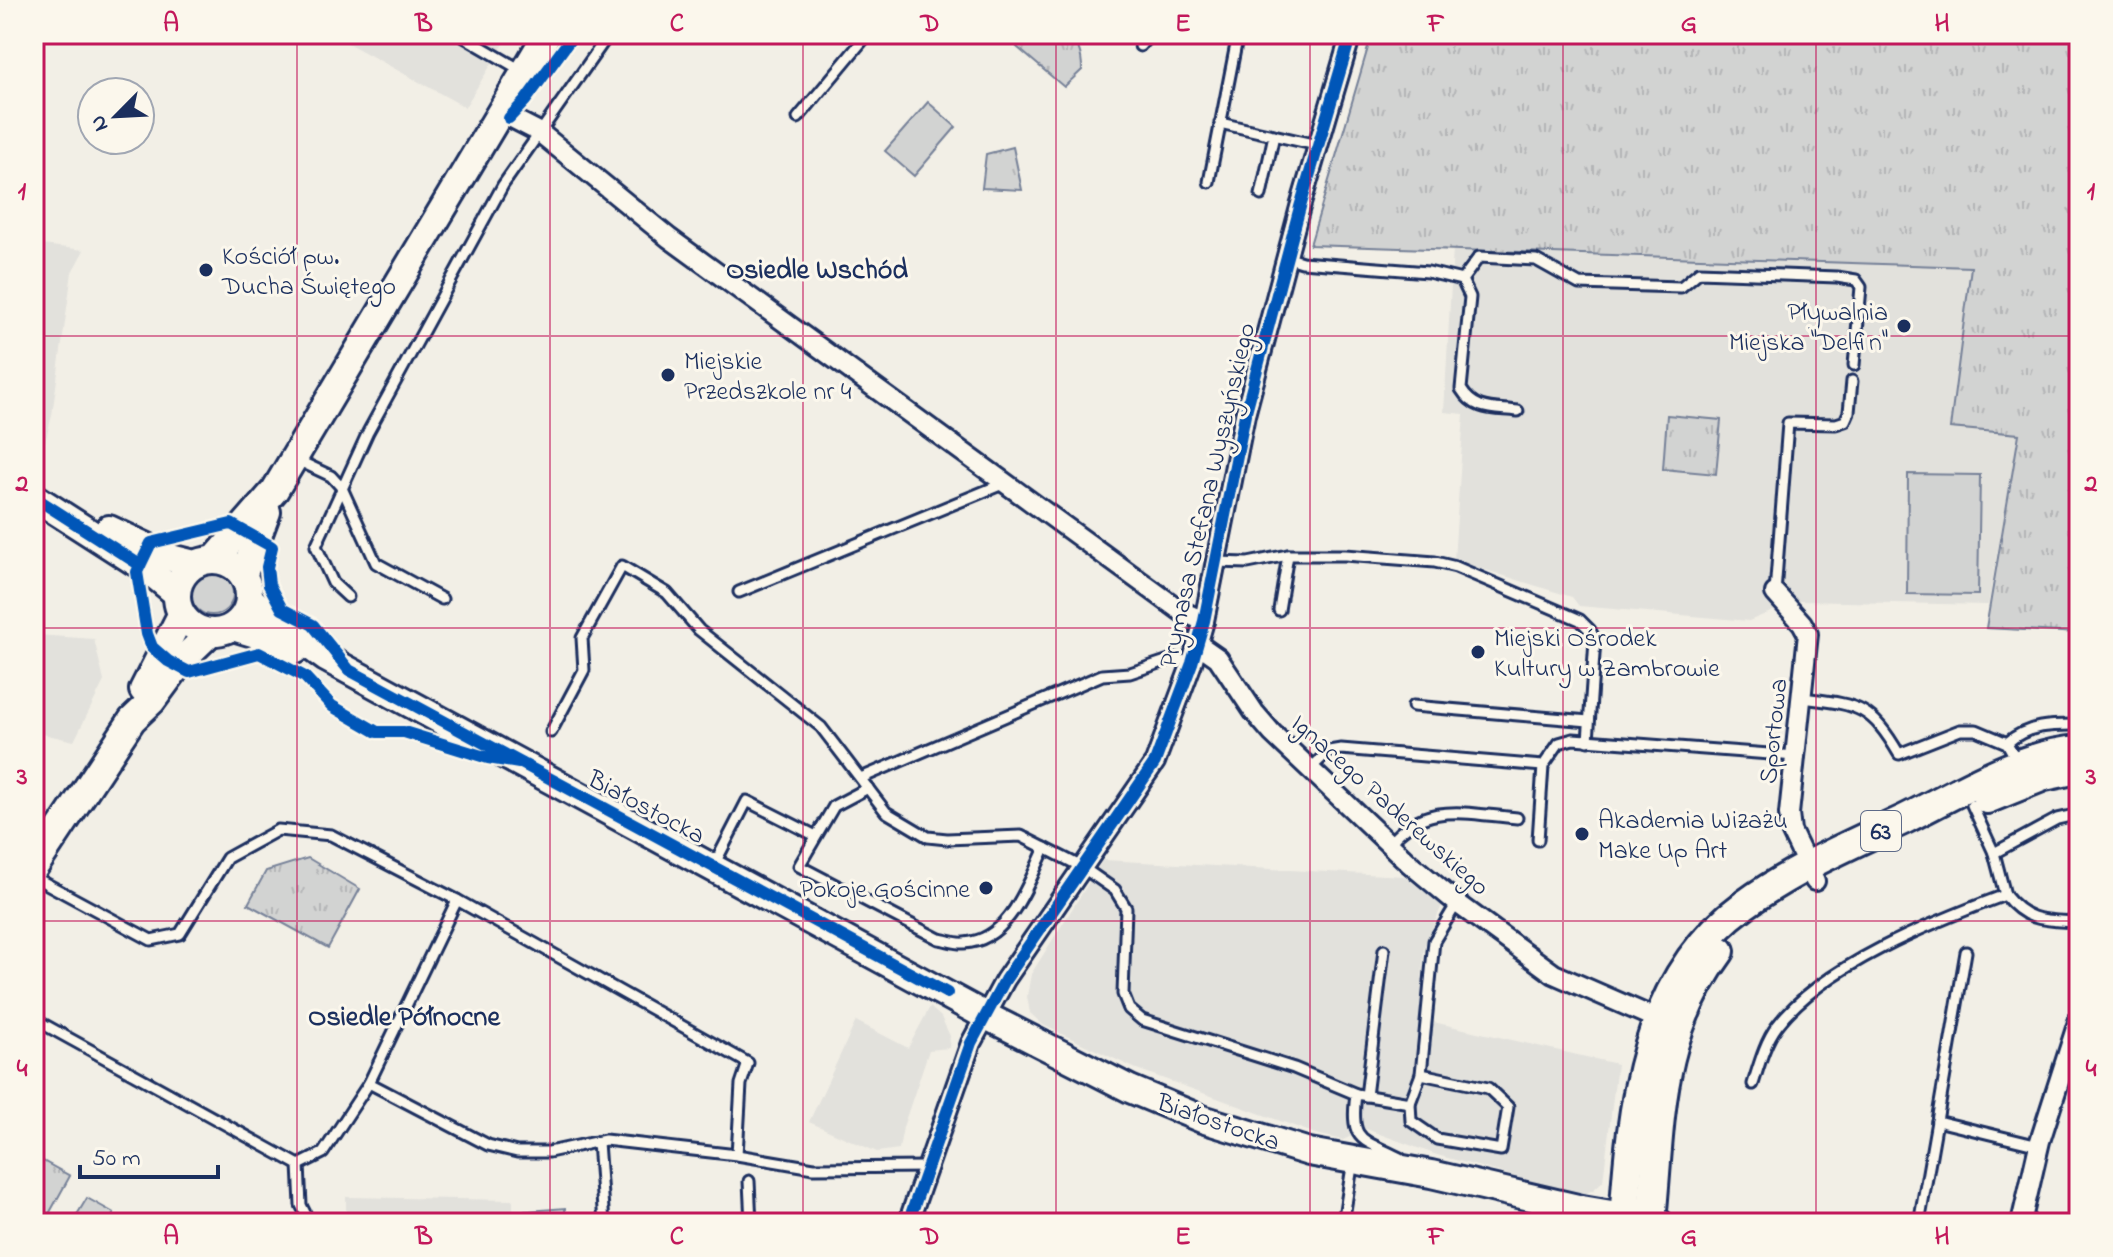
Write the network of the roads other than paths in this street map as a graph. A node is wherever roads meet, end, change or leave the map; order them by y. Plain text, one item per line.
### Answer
1 (459, 34) edge
2 (547, 34) edge
3 (609, 34) edge
4 (868, 34) edge
5 (1150, 34) edge
6 (1238, 34) edge
7 (1351, 34) edge
8 (1140, 46) dead end
9 (524, 72) junction
10 (500, 112) junction
11 (798, 118) dead end
12 (1220, 123) junction
13 (539, 132) junction
14 (1274, 135) junction
15 (1317, 145) junction
16 (1209, 182) dead end
17 (1261, 195) dead end
18 (1286, 257) junction
19 (1462, 280) junction
20 (1854, 365) dead end
21 (1852, 381) dead end
22 (1518, 411) dead end
23 (293, 458) junction
24 (1005, 483) junction
25 (342, 488) junction
26 (275, 490) junction
27 (34, 497) edge
28 (67, 516) junction
29 (1288, 555) junction
30 (205, 561) junction
31 (1216, 562) junction
32 (246, 587) junction
33 (739, 592) dead end
34 (1775, 593) joint
35 (348, 597) dead end
36 (442, 599) dead end
37 (179, 604) junction
38 (1279, 610) dead end
39 (1204, 621) junction
40 (221, 630) junction
41 (1198, 644) junction
42 (326, 658) junction
43 (1192, 663) junction
44 (1802, 698) junction
45 (1413, 706) dead end
46 (132, 720) junction
47 (1589, 721) junction
48 (2079, 725) edge
49 (551, 732) dead end
50 (1588, 741) junction
51 (2079, 750) edge
52 (2013, 753) junction
53 (1796, 756) junction
54 (1543, 766) junction
55 (1311, 768) junction
56 (2079, 769) edge
57 (861, 778) junction
58 (868, 788) junction
59 (1972, 805) junction
60 (2079, 814) edge
61 (1517, 818) dead end
62 (816, 836) junction
63 (1538, 840) dead end
64 (1389, 844) junction
65 (1045, 848) junction
66 (1994, 853) junction
67 (35, 866) edge
68 (713, 867) junction
69 (1082, 867) junction
70 (1811, 873) junction
71 (2005, 895) junction
72 (457, 900) junction
73 (1457, 903) junction
74 (2079, 922) edge
75 (1384, 950) dead end
76 (1966, 952) dead end
77 (984, 1015) junction
78 (34, 1019) edge
79 (1657, 1019) junction
80 (2079, 1019) edge
81 (2074, 1051) edge
82 (1421, 1074) junction
83 (369, 1083) junction
84 (1753, 1084) dead end
85 (1361, 1095) junction
86 (1410, 1103) junction
87 (1937, 1121) junction
88 (598, 1142) junction
89 (2040, 1143) junction
90 (1309, 1152) junction
91 (737, 1155) junction
92 (299, 1165) junction
93 (927, 1167) junction
94 (1351, 1173) junction
95 (1431, 1174) junction
96 (749, 1181) dead end
97 (1921, 1212) dead end
98 (1642, 1221) edge
99 (310, 1223) edge
100 (604, 1223) edge
101 (751, 1223) edge
102 (908, 1223) edge
103 (1343, 1223) edge
104 (1569, 1223) edge
105 (2021, 1223) edge

1 - 9 lane
2 - 9 main road
3 - 13 lane
4 - 11 lane
5 - 8 lane
6 - 12 lane
7 - 15 street, Prymasa Stefana Wyszyńskiego
9 - 10 main road
10 - 13 street
10 - 23 main road
12 - 14 lane
12 - 16 lane
13 - 24 street
13 - 25 lane
14 - 15 lane
14 - 17 lane
15 - 18 street, Prymasa Stefana Wyszyńskiego
18 - 19 lane
18 - 31 street, Prymasa Stefana Wyszyńskiego
19 - 20 lane
19 - 22 lane
21 - 34 lane
23 - 25 lane
23 - 26 main road
24 - 33 lane
24 - 39 street
25 - 35 lane
25 - 36 lane
26 - 30 main road
26 - 32 main road
27 - 28 main road
28 - 30 main road
28 - 37 main road
29 - 31 lane
29 - 38 lane
29 - 47 lane
30 - 32 main road
30 - 37 main road
31 - 39 street, Prymasa Stefana Wyszyńskiego
32 - 40 main road
32 - 42 main road, Białostocka
34 - 44 street, Sportowa
37 - 40 main road
37 - 46 main road
39 - 41 street, Prymasa Stefana Wyszyńskiego
40 - 42 main road, Białostocka
40 - 46 main road
41 - 43 street, Prymasa Stefana Wyszyńskiego
41 - 55 street, Ignacego Paderewskiego
42 - 68 main road, Białostocka
43 - 57 lane
43 - 69 street, Prymasa Stefana Wyszyńskiego
44 - 52 lane
44 - 53 street, Sportowa
45 - 47 lane
46 - 67 main road
47 - 50 lane
48 - 52 lane
49 - 57 lane
50 - 53 lane
50 - 54 lane
51 - 52 main road, 63
52 - 70 main road, 63
53 - 70 street, Sportowa
54 - 55 lane
54 - 63 lane
55 - 64 street, Ignacego Paderewskiego
56 - 59 main road, 63
57 - 58 lane
58 - 62 lane
58 - 65 lane
59 - 66 lane
59 - 70 main road, 63
60 - 66 lane
61 - 64 lane
62 - 65 lane
62 - 68 lane
64 - 73 street, Ignacego Paderewskiego
65 - 69 lane
66 - 71 lane
67 - 72 lane
68 - 77 main road, Białostocka
69 - 77 street, Prymasa Stefana Wyszyńskiego
69 - 85 lane
70 - 79 main road, 63
70 - 98 main road, 63
71 - 74 lane
71 - 84 lane
72 - 83 lane
72 - 91 lane
73 - 79 street, Ignacego Paderewskiego
73 - 82 lane
75 - 85 lane
76 - 87 lane
77 - 90 main road, Białostocka
77 - 93 street, Prymasa Stefana Wyszyńskiego
78 - 92 lane
79 - 98 main road, 63
80 - 81 street
81 - 89 street
82 - 86 lane
82 - 86 lane
83 - 88 lane
83 - 92 lane
85 - 86 lane
85 - 95 lane
87 - 89 lane
87 - 97 lane
88 - 91 lane
88 - 100 lane
89 - 105 street
90 - 94 main road, Białostocka
90 - 95 main road, Białostocka
91 - 93 lane
92 - 99 lane
93 - 102 street, Prymasa Stefana Wyszyńskiego
94 - 103 lane
94 - 104 main road, Białostocka
95 - 98 main road, Białostocka
96 - 101 lane

